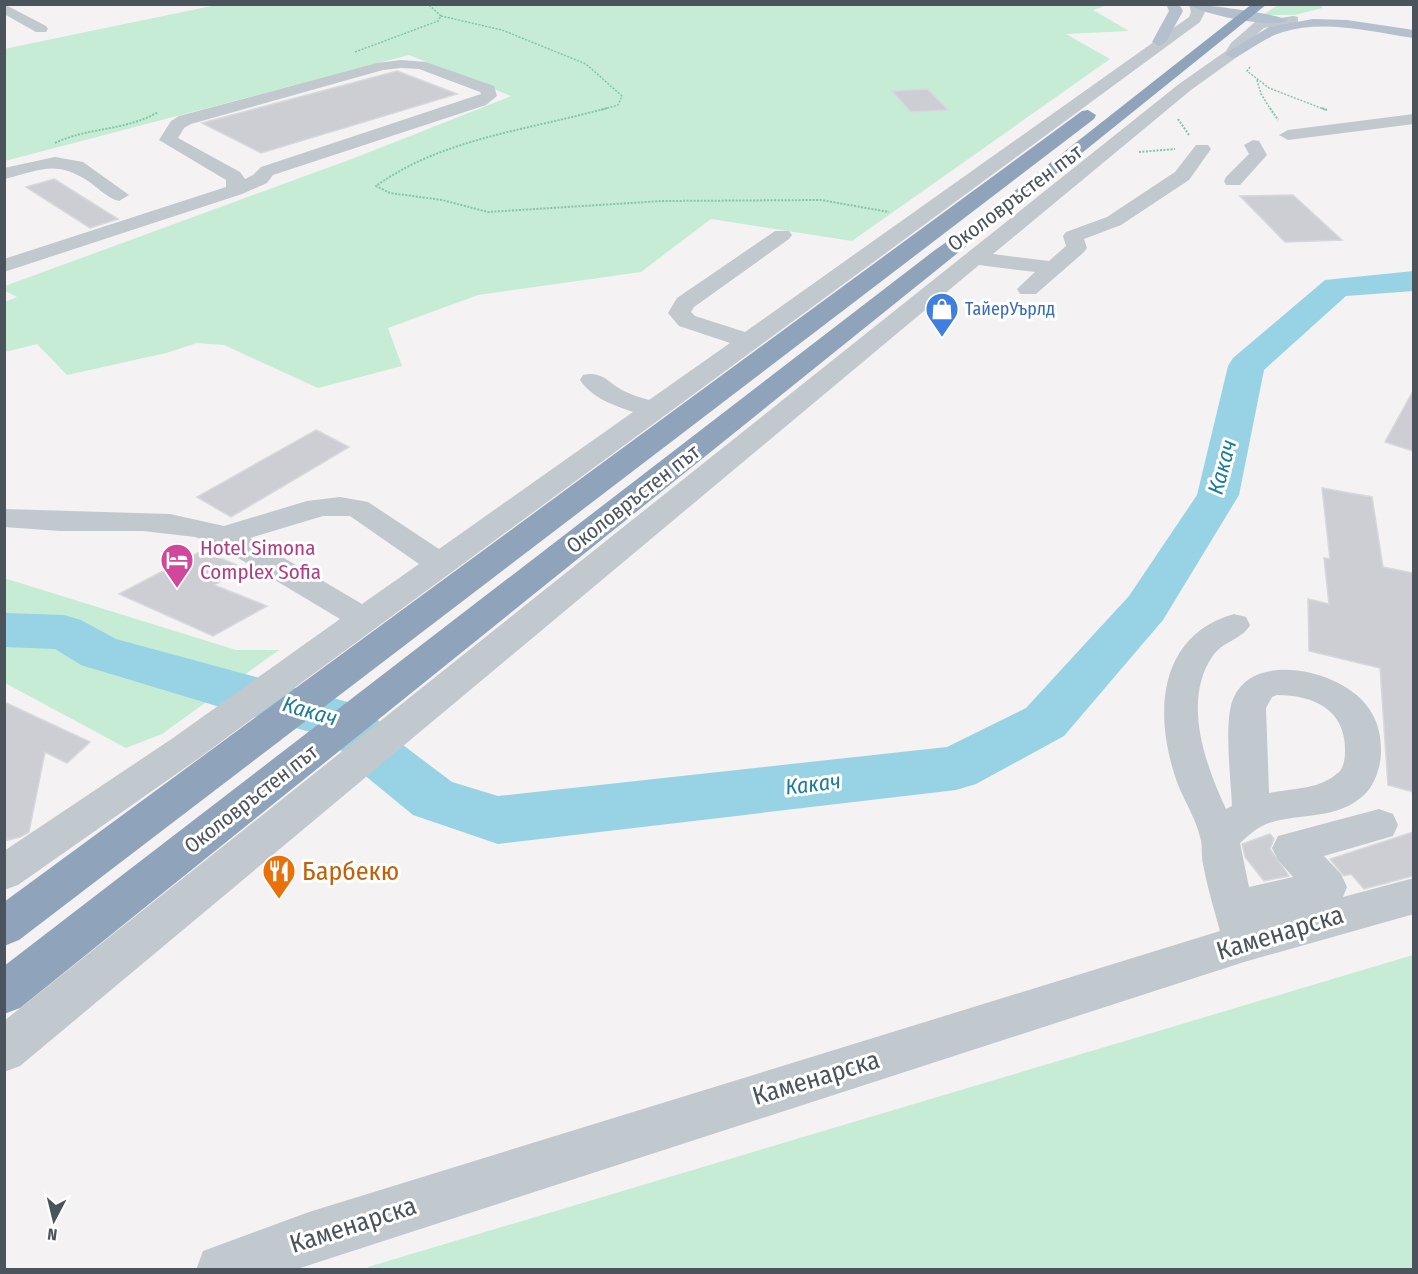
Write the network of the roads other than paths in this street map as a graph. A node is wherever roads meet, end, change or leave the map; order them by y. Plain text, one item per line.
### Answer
1 (1172, 4) edge
2 (1236, 4) edge
3 (1194, 5) edge
4 (4, 8) edge
5 (1337, 10) dead end
6 (1260, 12) edge
7 (1301, 16) junction
8 (1367, 16) junction
9 (1413, 24) edge
10 (41, 29) dead end
11 (1413, 32) edge
12 (1159, 42) junction
13 (1232, 54) junction
14 (1413, 119) edge
15 (177, 125) junction
16 (197, 135) dead end
17 (1288, 135) road end
18 (1199, 144) road end
19 (1253, 145) dead end
20 (247, 160) dead end
21 (267, 171) junction
22 (4, 174) edge
23 (971, 179) junction
24 (1233, 181) dead end
25 (235, 190) junction
26 (119, 195) dead end
27 (1038, 206) junction
28 (782, 235) dead end
29 (942, 254) junction
30 (976, 258) junction
31 (4, 266) edge
32 (1053, 268) junction
33 (881, 272) junction
34 (1028, 289) dead end
35 (748, 341) junction
36 (592, 380) dead end
37 (653, 410) junction
38 (4, 518) edge
39 (224, 536) junction
40 (440, 564) junction
41 (364, 619) junction
42 (1234, 625) dead end
43 (1251, 813) dead end
44 (1379, 825) dead end
45 (1220, 836) junction
46 (4, 873) edge
47 (1413, 896) edge
48 (1304, 909) junction
49 (1240, 926) junction
50 (4, 927) edge
51 (4, 993) edge
52 (4, 1050) edge
53 (222, 1269) edge

1 - 12 main road
2 - 33 highway, Околовръстен път
3 - 6 main road
3 - 12 street
4 - 10 street
5 - 7 main road
6 - 7 main road
6 - 29 highway, Околовръстен път
7 - 8 main road
7 - 11 main road
7 - 13 street
8 - 9 main road
8 - 11 main road
11 - 13 main road
12 - 23 street
13 - 27 street
14 - 17 street
15 - 16 street
15 - 21 street
15 - 25 street
18 - 32 street
19 - 24 street
20 - 21 street
21 - 25 street
22 - 26 street
23 - 33 highway
23 - 35 street
25 - 31 street
27 - 29 highway
27 - 30 street
28 - 35 street
29 - 51 highway, Околовръстен път
30 - 32 street
30 - 52 street
32 - 34 street
33 - 50 highway, Околовръстен път
35 - 37 street
36 - 37 street
37 - 40 street
38 - 39 street
39 - 40 street
39 - 41 street
40 - 41 street
41 - 46 street
42 - 45 street
43 - 45 street
44 - 48 street
45 - 49 street
47 - 48 street, Каменарска
48 - 49 street, Каменарска
49 - 53 street, Каменарска

